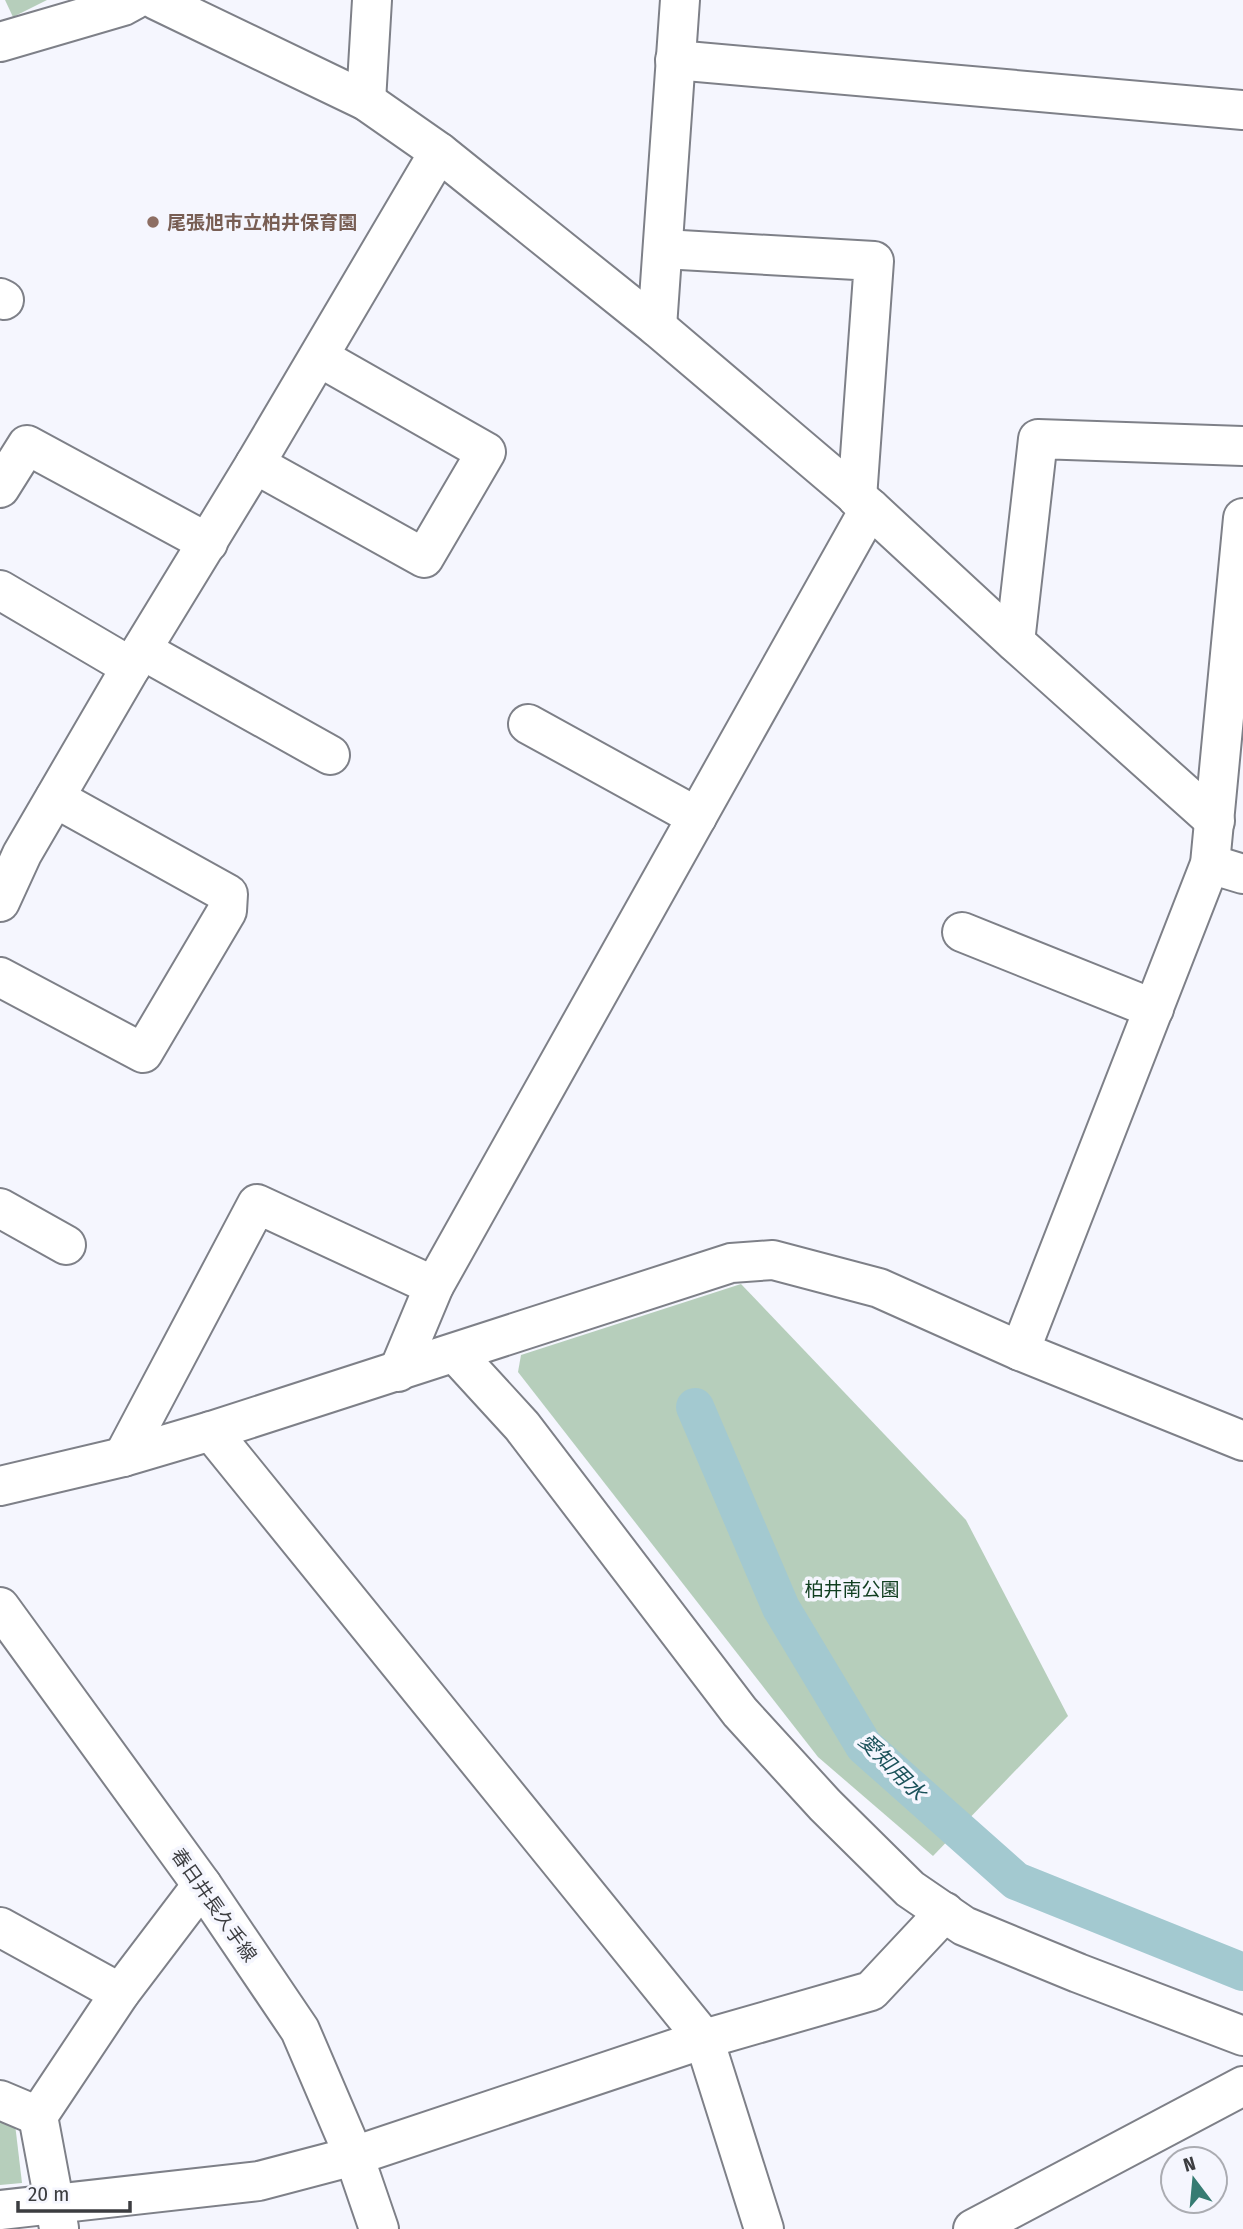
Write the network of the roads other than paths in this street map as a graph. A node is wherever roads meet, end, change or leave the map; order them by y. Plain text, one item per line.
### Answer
1 (134, 0) edge
2 (156, 0) edge
3 (372, 0) edge
4 (680, 0) edge
5 (4, 34) edge
6 (675, 60) junction
7 (366, 101) junction
8 (1243, 110) edge
9 (439, 152) junction
10 (663, 248) junction
11 (657, 327) junction
12 (319, 357) junction
13 (1243, 446) edge
14 (255, 464) junction
15 (0, 488) edge
16 (864, 503) junction
17 (1243, 518) edge
18 (208, 543) junction
19 (0, 590) edge
20 (1016, 642) junction
21 (137, 658) junction
22 (528, 724) dead end
23 (330, 755) dead end
24 (55, 798) junction
25 (697, 817) junction
26 (1215, 821) junction
27 (13, 841) edge
28 (1226, 869) edge
29 (0, 902) edge
30 (962, 932) dead end
31 (0, 977) edge
32 (1154, 1009) junction
33 (0, 1209) edge
34 (66, 1245) dead end
35 (433, 1286) junction
36 (1020, 1351) junction
37 (456, 1354) junction
38 (398, 1372) junction
39 (212, 1431) junction
40 (1243, 1441) edge
41 (123, 1457) junction
42 (0, 1486) edge
43 (0, 1607) edge
44 (202, 1885) junction
45 (945, 1912) junction
46 (0, 1927) edge
47 (120, 1993) junction
48 (1243, 2036) edge
49 (704, 2039) junction
50 (1243, 2086) edge
51 (0, 2100) edge
52 (38, 2116) junction
53 (354, 2157) junction
54 (0, 2210) edge
55 (57, 2217) edge
56 (379, 2229) edge
57 (764, 2229) edge
58 (973, 2229) edge

1 - 5 street
2 - 7 street
3 - 7 street
4 - 6 street
6 - 8 street
6 - 10 street
7 - 9 street
9 - 11 street
9 - 12 street
10 - 11 street
10 - 16 street
11 - 16 street
12 - 14 street
12 - 14 street
13 - 20 street
14 - 18 street
15 - 18 street
16 - 20 street
16 - 25 street
17 - 26 street
18 - 21 street
19 - 21 street
20 - 26 street
21 - 23 street
21 - 24 street
22 - 25 street
24 - 27 street
24 - 31 street
25 - 35 street
26 - 28 street
27 - 29 street
28 - 32 street
30 - 32 street
32 - 36 street
33 - 34 street
35 - 38 street
35 - 41 street
36 - 37 street
36 - 40 street
37 - 38 street
37 - 45 street
38 - 39 street
39 - 41 street
39 - 49 street
41 - 42 street
43 - 44 street, 春日井長久手線
44 - 47 street
44 - 53 street, 春日井長久手線
45 - 48 street
45 - 49 street
46 - 47 street
47 - 52 street
49 - 53 street
49 - 57 street
50 - 58 street
51 - 52 street
52 - 55 street
53 - 55 street
53 - 56 street, 春日井長久手線
54 - 55 street

